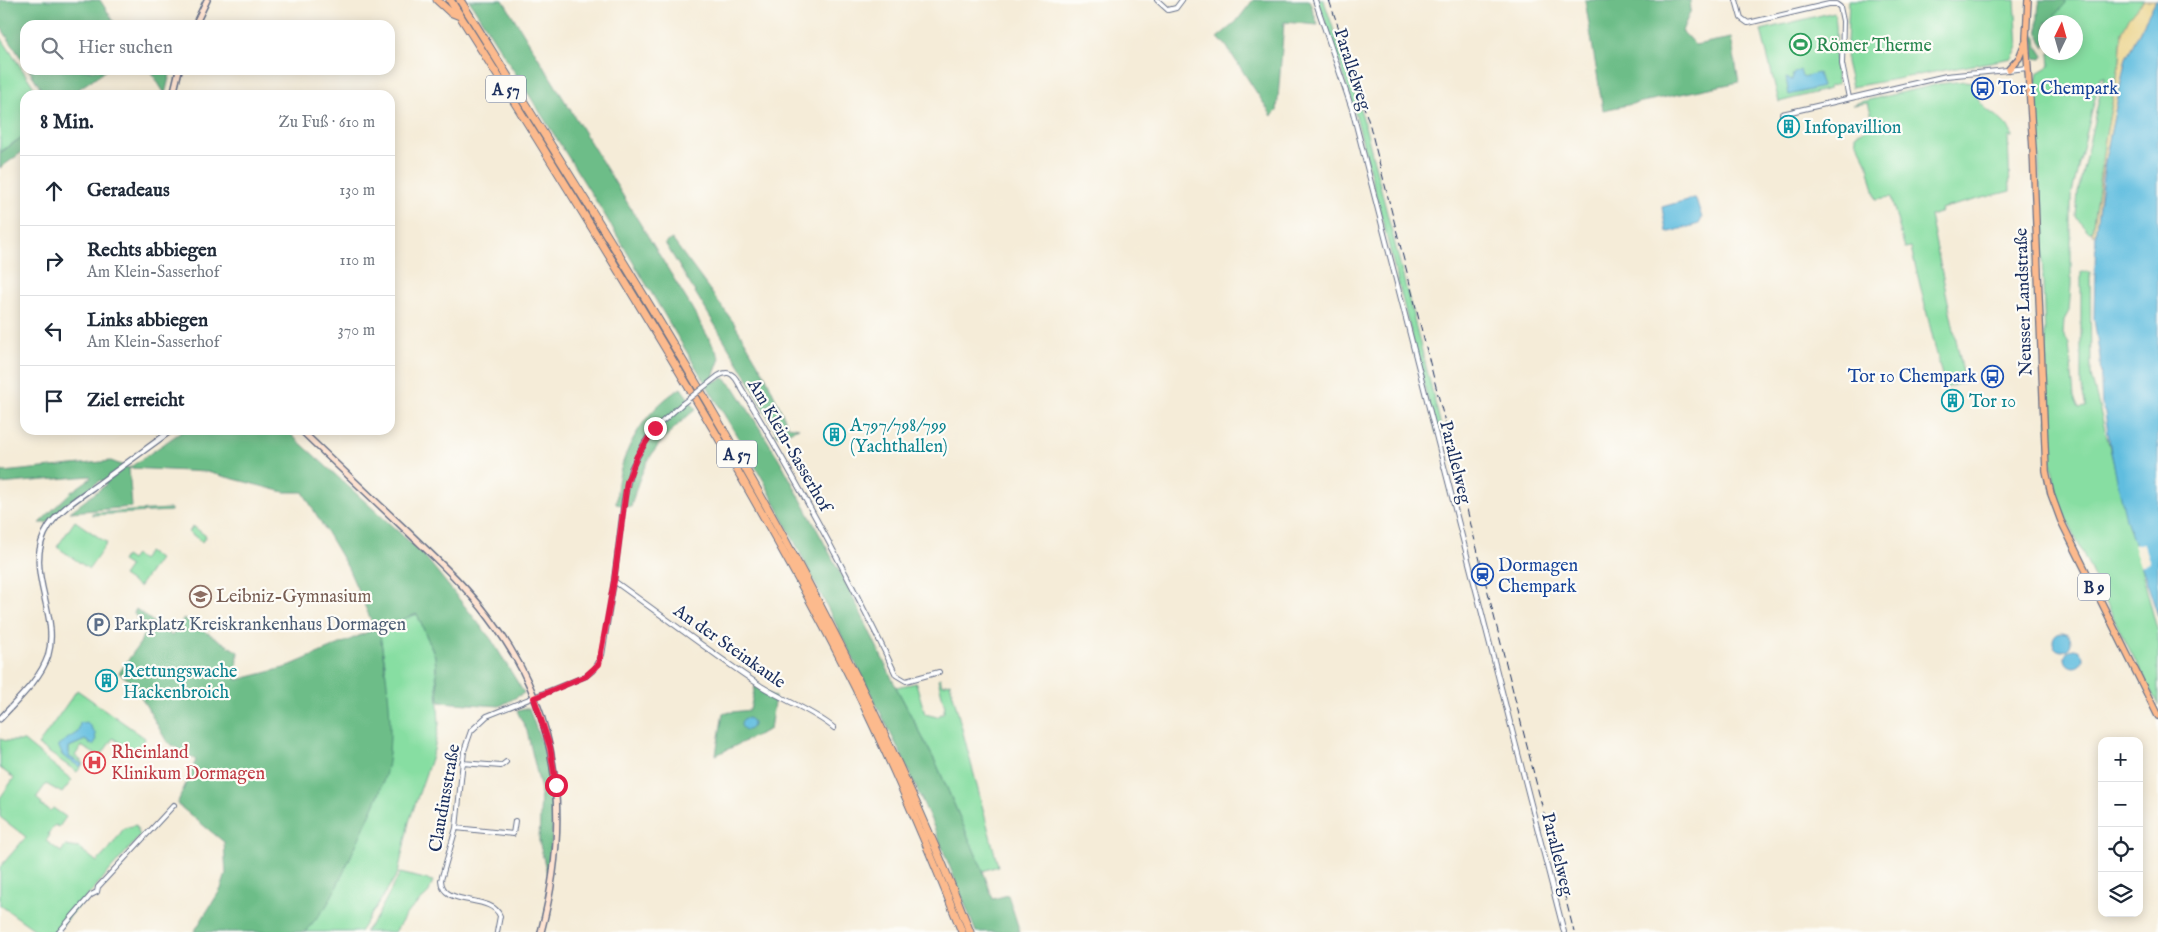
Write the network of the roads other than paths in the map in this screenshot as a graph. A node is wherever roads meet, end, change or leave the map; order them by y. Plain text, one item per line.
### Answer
1 (207, 0) edge
2 (437, 0) edge
3 (450, 0) edge
4 (460, 0) edge
5 (1157, 0) edge
6 (1182, 0) edge
7 (1315, 0) edge
8 (1736, 0) edge
9 (2028, 0) edge
10 (1841, 1) edge
11 (1840, 7) junction
12 (460, 16) junction
13 (197, 20) edge
14 (2026, 38) junction
15 (2028, 68) junction
16 (2009, 69) junction
17 (178, 75) edge
18 (174, 90) edge
19 (1849, 98) junction
20 (1782, 114) dead end
21 (165, 435) edge
22 (306, 435) edge
23 (614, 581) junction
24 (939, 672) dead end
25 (534, 698) junction
26 (2158, 716) edge
27 (0, 719) edge
28 (834, 728) dead end
29 (462, 762) junction
30 (506, 762) dead end
31 (174, 804) dead end
32 (515, 821) dead end
33 (456, 828) junction
34 (514, 834) junction
35 (513, 840) dead end
36 (59, 932) edge
37 (497, 932) edge
38 (541, 932) edge
39 (962, 932) edge
40 (970, 932) edge
41 (1564, 932) edge

1 - 13 main road
2 - 12 highway
3 - 12 highway, A 57
4 - 40 highway, A 57
5 - 6 street
7 - 41 street, Parallelweg
8 - 11 street
9 - 14 main road, B 9
10 - 11 street
11 - 19 street
12 - 39 highway, A 57
14 - 15 main road, B 9
14 - 16 main road
15 - 16 street
15 - 26 main road, Neusser Landstraße / B 9
16 - 19 street
17 - 18 main road
19 - 20 street
21 - 27 street
22 - 25 main road
23 - 24 street, Am Klein-Sasserhof, bridge
23 - 25 street, Am Klein-Sasserhof
23 - 28 street, An der Steinkaule
25 - 29 street, Claudiusstraße
25 - 38 main road
29 - 30 street
29 - 33 street, Claudiusstraße
31 - 36 street
32 - 34 street
33 - 34 street
33 - 37 street, Claudiusstraße
34 - 35 street

